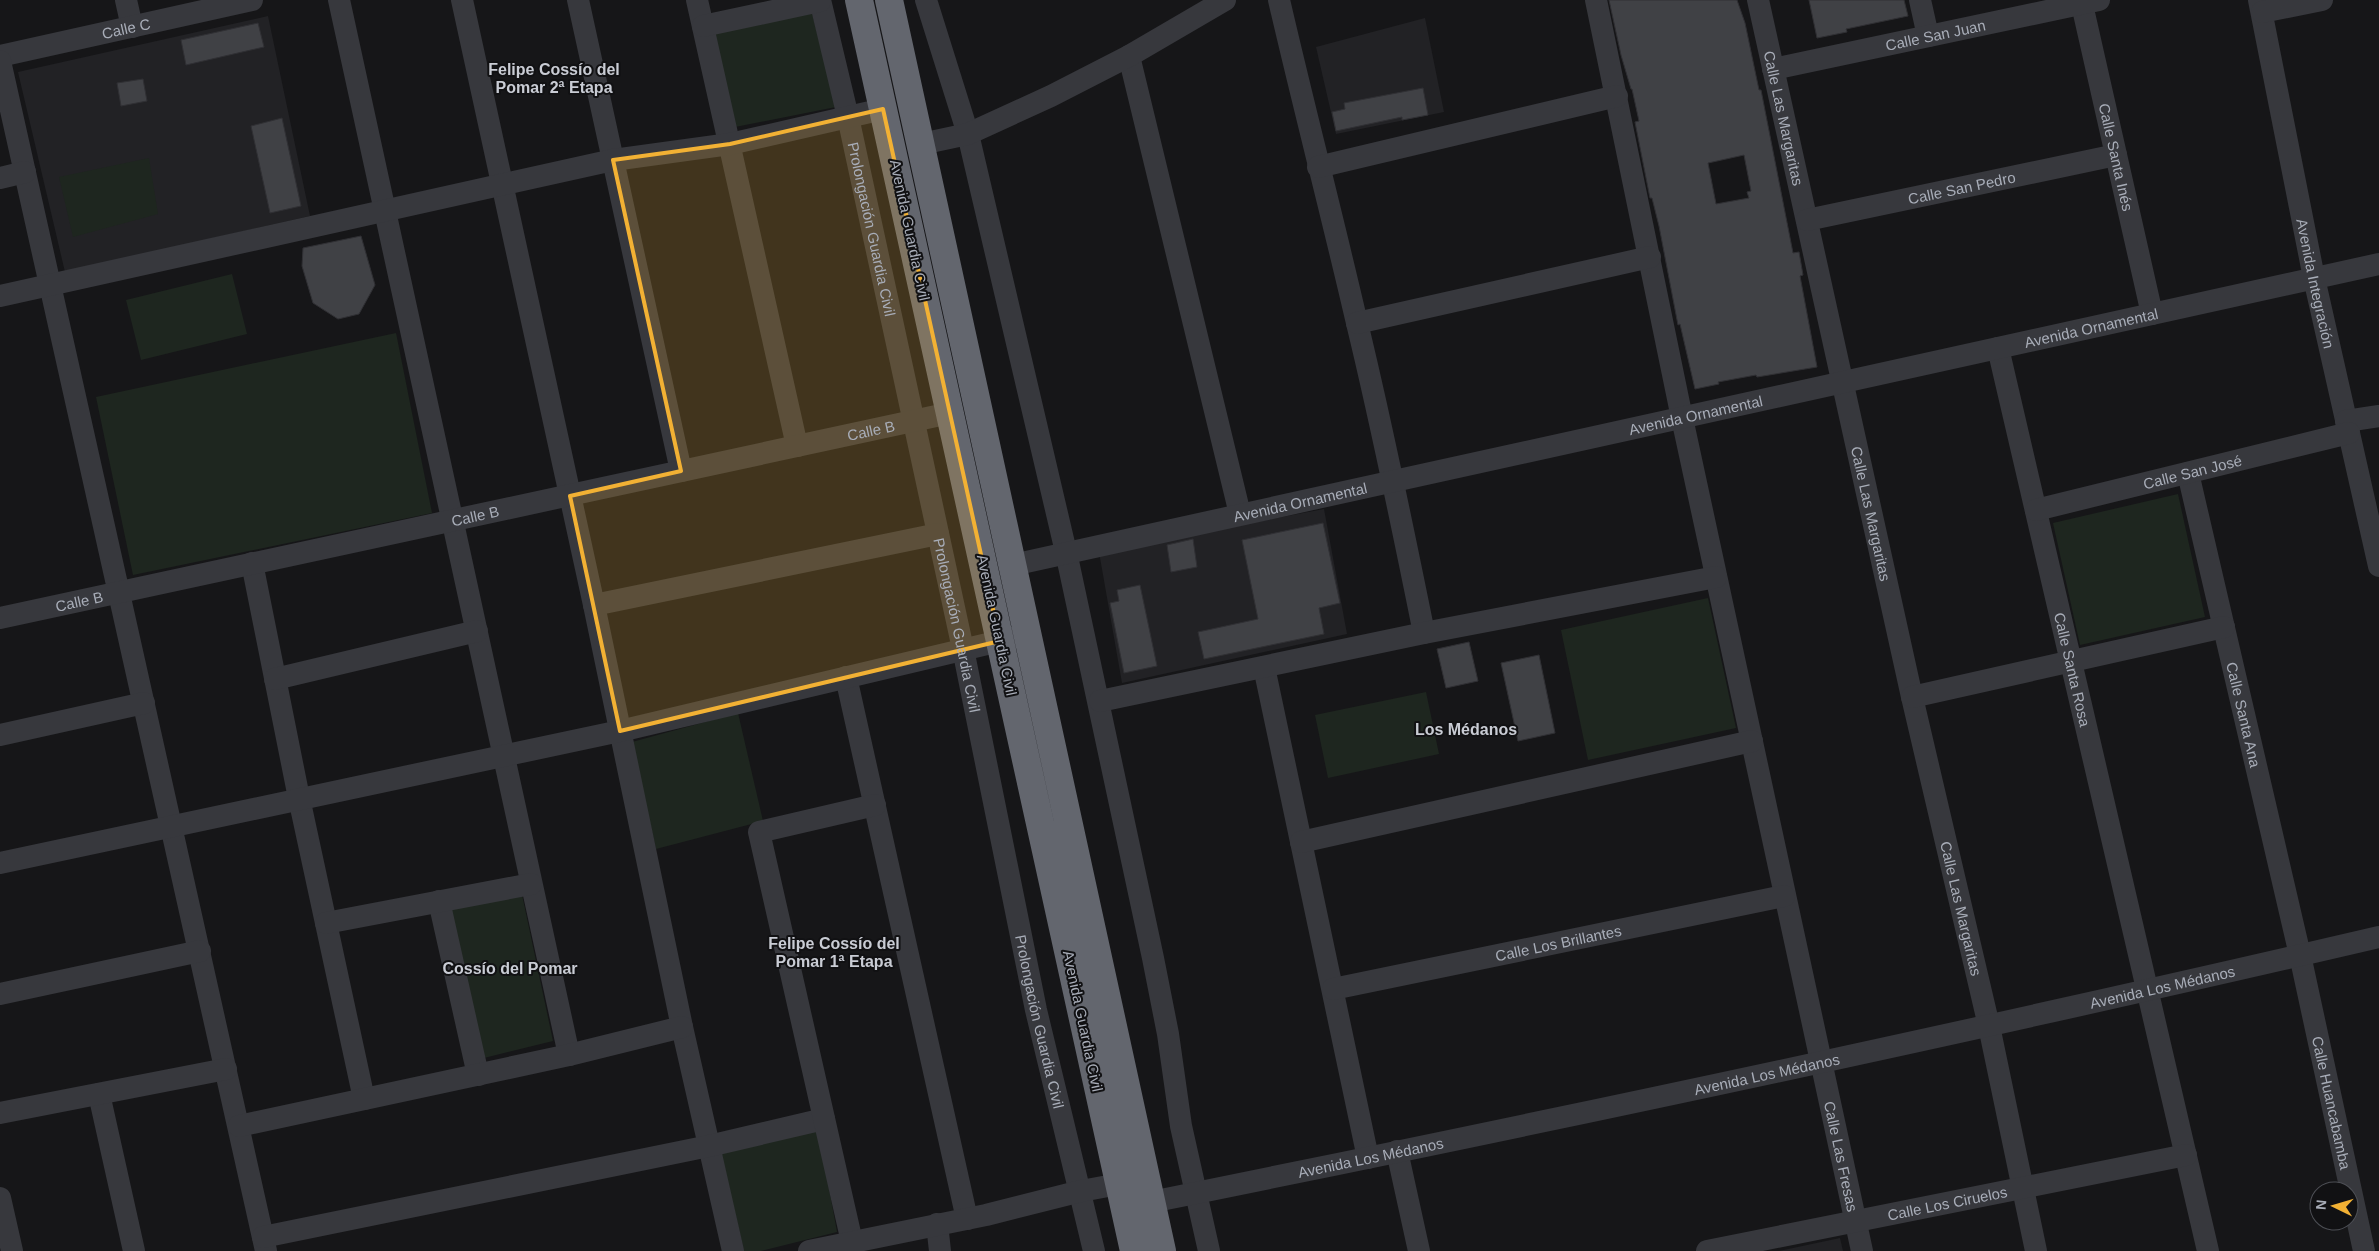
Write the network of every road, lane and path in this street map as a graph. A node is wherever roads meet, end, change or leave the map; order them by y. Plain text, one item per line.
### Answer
1 (126, 0) edge
2 (252, 0) edge
3 (339, 0) edge
4 (462, 0) edge
5 (578, 0) edge
6 (697, 0) edge
7 (820, 0) edge
8 (859, 0) edge
9 (890, 0) edge
10 (926, 0) edge
11 (1225, 0) edge
12 (1279, 0) edge
13 (1596, 0) edge
14 (1758, 0) edge
15 (1920, 0) edge
16 (2322, 0) edge
17 (2087, 1) edge
18 (2261, 6) edge
19 (703, 26) junction
20 (132, 27) junction
21 (1928, 36) junction
22 (0, 56) edge
23 (1129, 56) junction
24 (0, 61) edge
25 (1773, 69) junction
26 (1617, 96) junction
27 (883, 109) junction
28 (848, 117) junction
29 (968, 134) junction
30 (730, 144) junction
31 (921, 144) junction
32 (2116, 155) junction
33 (613, 160) junction
34 (1318, 167) junction
35 (25, 172) junction
36 (0, 178) edge
37 (502, 185) junction
38 (386, 211) junction
39 (1807, 220) junction
40 (1650, 257) junction
41 (2379, 264) edge
42 (2314, 278) junction
43 (51, 286) junction
44 (0, 296) edge
45 (2152, 314) junction
46 (1357, 323) junction
47 (1998, 348) junction
48 (1843, 382) junction
49 (950, 413) junction
50 (2379, 416) edge
51 (1682, 418) junction
52 (914, 421) junction
53 (2347, 427) junction
54 (797, 446) junction
55 (681, 471) junction
56 (2188, 472) junction
57 (1394, 482) junction
58 (570, 496) junction
59 (2036, 510) junction
60 (1240, 514) junction
61 (453, 521) junction
62 (938, 534) junction
63 (1066, 552) junction
64 (252, 563) junction
65 (1012, 565) junction
66 (2379, 566) edge
67 (1716, 577) junction
68 (119, 591) junction
69 (594, 604) junction
70 (0, 618) edge
71 (2224, 627) junction
72 (477, 631) junction
73 (1424, 633) junction
74 (1028, 635) junction
75 (1000, 641) junction
76 (962, 649) junction
77 (2072, 662) junction
78 (1264, 667) junction
79 (846, 677) junction
80 (275, 679) junction
81 (1912, 697) junction
82 (1100, 701) junction
83 (144, 703) junction
84 (620, 731) junction
85 (0, 735) edge
86 (1752, 741) junction
87 (503, 755) junction
88 (299, 798) junction
89 (875, 805) junction
90 (172, 825) junction
91 (1301, 842) junction
92 (0, 863) edge
93 (531, 884) junction
94 (1784, 896) junction
95 (439, 901) junction
96 (326, 923) junction
97 (2379, 937) edge
98 (200, 951) junction
99 (2300, 955) junction
100 (1332, 989) junction
101 (2149, 991) junction
102 (0, 994) edge
103 (1988, 1026) junction
104 (682, 1027) junction
105 (569, 1055) junction
106 (1820, 1064) junction
107 (226, 1069) junction
108 (478, 1074) junction
109 (98, 1094) junction
110 (364, 1099) junction
111 (0, 1113) edge
112 (824, 1119) junction
113 (239, 1126) junction
114 (709, 1146) junction
115 (1397, 1152) junction
116 (2186, 1155) junction
117 (1368, 1158) junction
118 (1119, 1184) junction
119 (2023, 1189) junction
120 (1081, 1191) junction
121 (1195, 1193) junction
122 (0, 1198) edge
123 (1151, 1202) junction
124 (966, 1219) junction
125 (1855, 1220) junction
126 (937, 1224) junction
127 (852, 1242) junction
128 (264, 1244) edge
129 (12, 1251) edge
130 (134, 1251) edge
131 (733, 1251) edge
132 (809, 1251) edge
133 (940, 1251) edge
134 (1094, 1251) edge
135 (1134, 1251) edge
136 (1162, 1251) edge
137 (1209, 1251) edge
138 (1419, 1251) edge
139 (1707, 1251) edge
140 (1862, 1251) edge
141 (2036, 1251) edge
142 (2208, 1251) edge
143 (2364, 1251) edge

1 - 20 street
2 - 20 street, Calle C
3 - 38 street
4 - 37 street
5 - 33 street
6 - 19 street
7 - 19 street
7 - 28 street, Prolongación Guardia Civil
8 - 27 highway, Avenida Guardia Civil
9 - 31 highway, Avenida Guardia Civil
10 - 29 street
11 - 23 street
12 - 34 street
13 - 26 street, Calle Las Fresas
14 - 25 street, Calle Las Margaritas
15 - 21 street
16 - 18 street
17 - 21 street, Calle San Juan
17 - 32 street, Calle Santa Inés
18 - 42 street, Avenida Integración
19 - 30 street
20 - 22 street, Calle C
21 - 25 street, Calle San Juan
23 - 29 street
23 - 60 street
24 - 35 street
25 - 39 street, Calle Las Margaritas
26 - 34 street
26 - 40 street, Calle Las Fresas
27 - 28 street
27 - 49 highway, Avenida Guardia Civil
28 - 30 street
28 - 52 street, Prolongación Guardia Civil
29 - 31 street
29 - 63 street
30 - 33 street
30 - 54 street
31 - 65 highway, Avenida Guardia Civil
32 - 39 street, Calle San Pedro
32 - 45 street, Calle Santa Inés
33 - 37 street
33 - 55 street
34 - 46 street
35 - 36 street
35 - 43 street
37 - 38 street
37 - 58 street
38 - 43 street
38 - 61 street
39 - 48 street, Calle Las Margaritas
40 - 46 street
40 - 51 street, Calle Las Fresas
41 - 42 street, Avenida Ornamental
42 - 45 street, Avenida Ornamental
42 - 53 street, Avenida Integración
43 - 44 street
43 - 68 street
45 - 47 street, Avenida Ornamental
46 - 57 street
47 - 48 street, Avenida Ornamental
47 - 59 street, Calle Santa Rosa
48 - 51 street, Avenida Ornamental
48 - 81 street, Calle Las Margaritas
49 - 52 street, Calle B
49 - 75 highway, Avenida Guardia Civil
50 - 53 street, Calle San José
51 - 57 street, Avenida Ornamental
51 - 67 street, Calle Las Fresas
52 - 54 street, Calle B
52 - 62 street, Prolongación Guardia Civil
53 - 56 street, Calle San José
53 - 66 street, Avenida Integración
54 - 55 street, Calle B
55 - 58 street, Calle B
56 - 59 street, Calle San José
56 - 71 street, Calle Santa Ana
57 - 60 street, Avenida Ornamental
57 - 73 street
58 - 61 street, Calle B
58 - 69 street
59 - 77 street, Calle Santa Rosa
60 - 63 street, Avenida Ornamental
61 - 64 street, Calle B
61 - 72 street
62 - 69 street
62 - 76 street, Prolongación Guardia Civil
63 - 65 street, Avenida Ornamental
63 - 82 street
64 - 68 street, Calle B
64 - 80 street
65 - 74 highway, Avenida Guardia Civil
67 - 73 street
67 - 86 street, Calle Las Fresas
68 - 70 street, Calle B
68 - 83 street
69 - 84 street
71 - 77 street
71 - 99 street, Calle Santa Ana
72 - 80 street
72 - 87 street
73 - 78 street
74 - 75 street
74 - 123 highway, Avenida Guardia Civil
75 - 76 street
75 - 118 highway, Avenida Guardia Civil
76 - 79 street
76 - 120 street, Prolongación Guardia Civil
77 - 81 street
77 - 101 street, Calle Santa Rosa
78 - 82 street
78 - 91 street
79 - 84 street
79 - 89 street
80 - 88 street
81 - 103 street, Calle Las Margaritas
82 - 121 street
83 - 85 street
83 - 90 street
84 - 87 street
84 - 104 street
86 - 91 street
86 - 94 street, Calle Las Fresas
87 - 88 street
87 - 93 street
88 - 90 street
88 - 96 street
89 - 112 street
89 - 124 street
90 - 92 street
90 - 98 street
91 - 100 street
93 - 95 street
93 - 105 street
94 - 100 street, Calle Los Brillantes
94 - 106 street, Calle Las Fresas
95 - 96 street
95 - 108 street
96 - 110 street
97 - 99 street, Avenida Los Médanos
98 - 102 street
98 - 107 street
99 - 101 street, Avenida Los Médanos
99 - 143 street, Calle Huancabamba
100 - 117 street
101 - 103 street, Avenida Los Médanos
101 - 116 street, Calle Santa Rosa
103 - 106 street, Avenida Los Médanos
103 - 119 street, Calle Las Margaritas
104 - 105 street
104 - 114 street
105 - 108 street
106 - 115 street, Avenida Los Médanos
106 - 125 street, Calle Las Fresas
107 - 109 street
107 - 113 street
108 - 110 street
109 - 111 street
109 - 130 street
110 - 113 street
112 - 114 street
112 - 127 street
113 - 128 street
114 - 128 street
114 - 131 street
115 - 117 street, Avenida Los Médanos
115 - 138 street
116 - 119 street, Calle Los Ciruelos
116 - 142 street, Calle Santa Rosa
117 - 121 street, Avenida Los Médanos
118 - 120 street
118 - 135 highway, Avenida Guardia Civil
119 - 125 street, Calle Los Ciruelos
119 - 141 street, Calle Las Margaritas
120 - 124 street
120 - 134 street, Prolongación Guardia Civil
121 - 123 street, Avenida Los Médanos
121 - 137 street
122 - 129 street
123 - 136 highway, Avenida Guardia Civil
124 - 126 street
125 - 139 street, Calle Los Ciruelos
125 - 140 street, Calle Las Fresas
126 - 127 street
126 - 133 street
127 - 132 street

